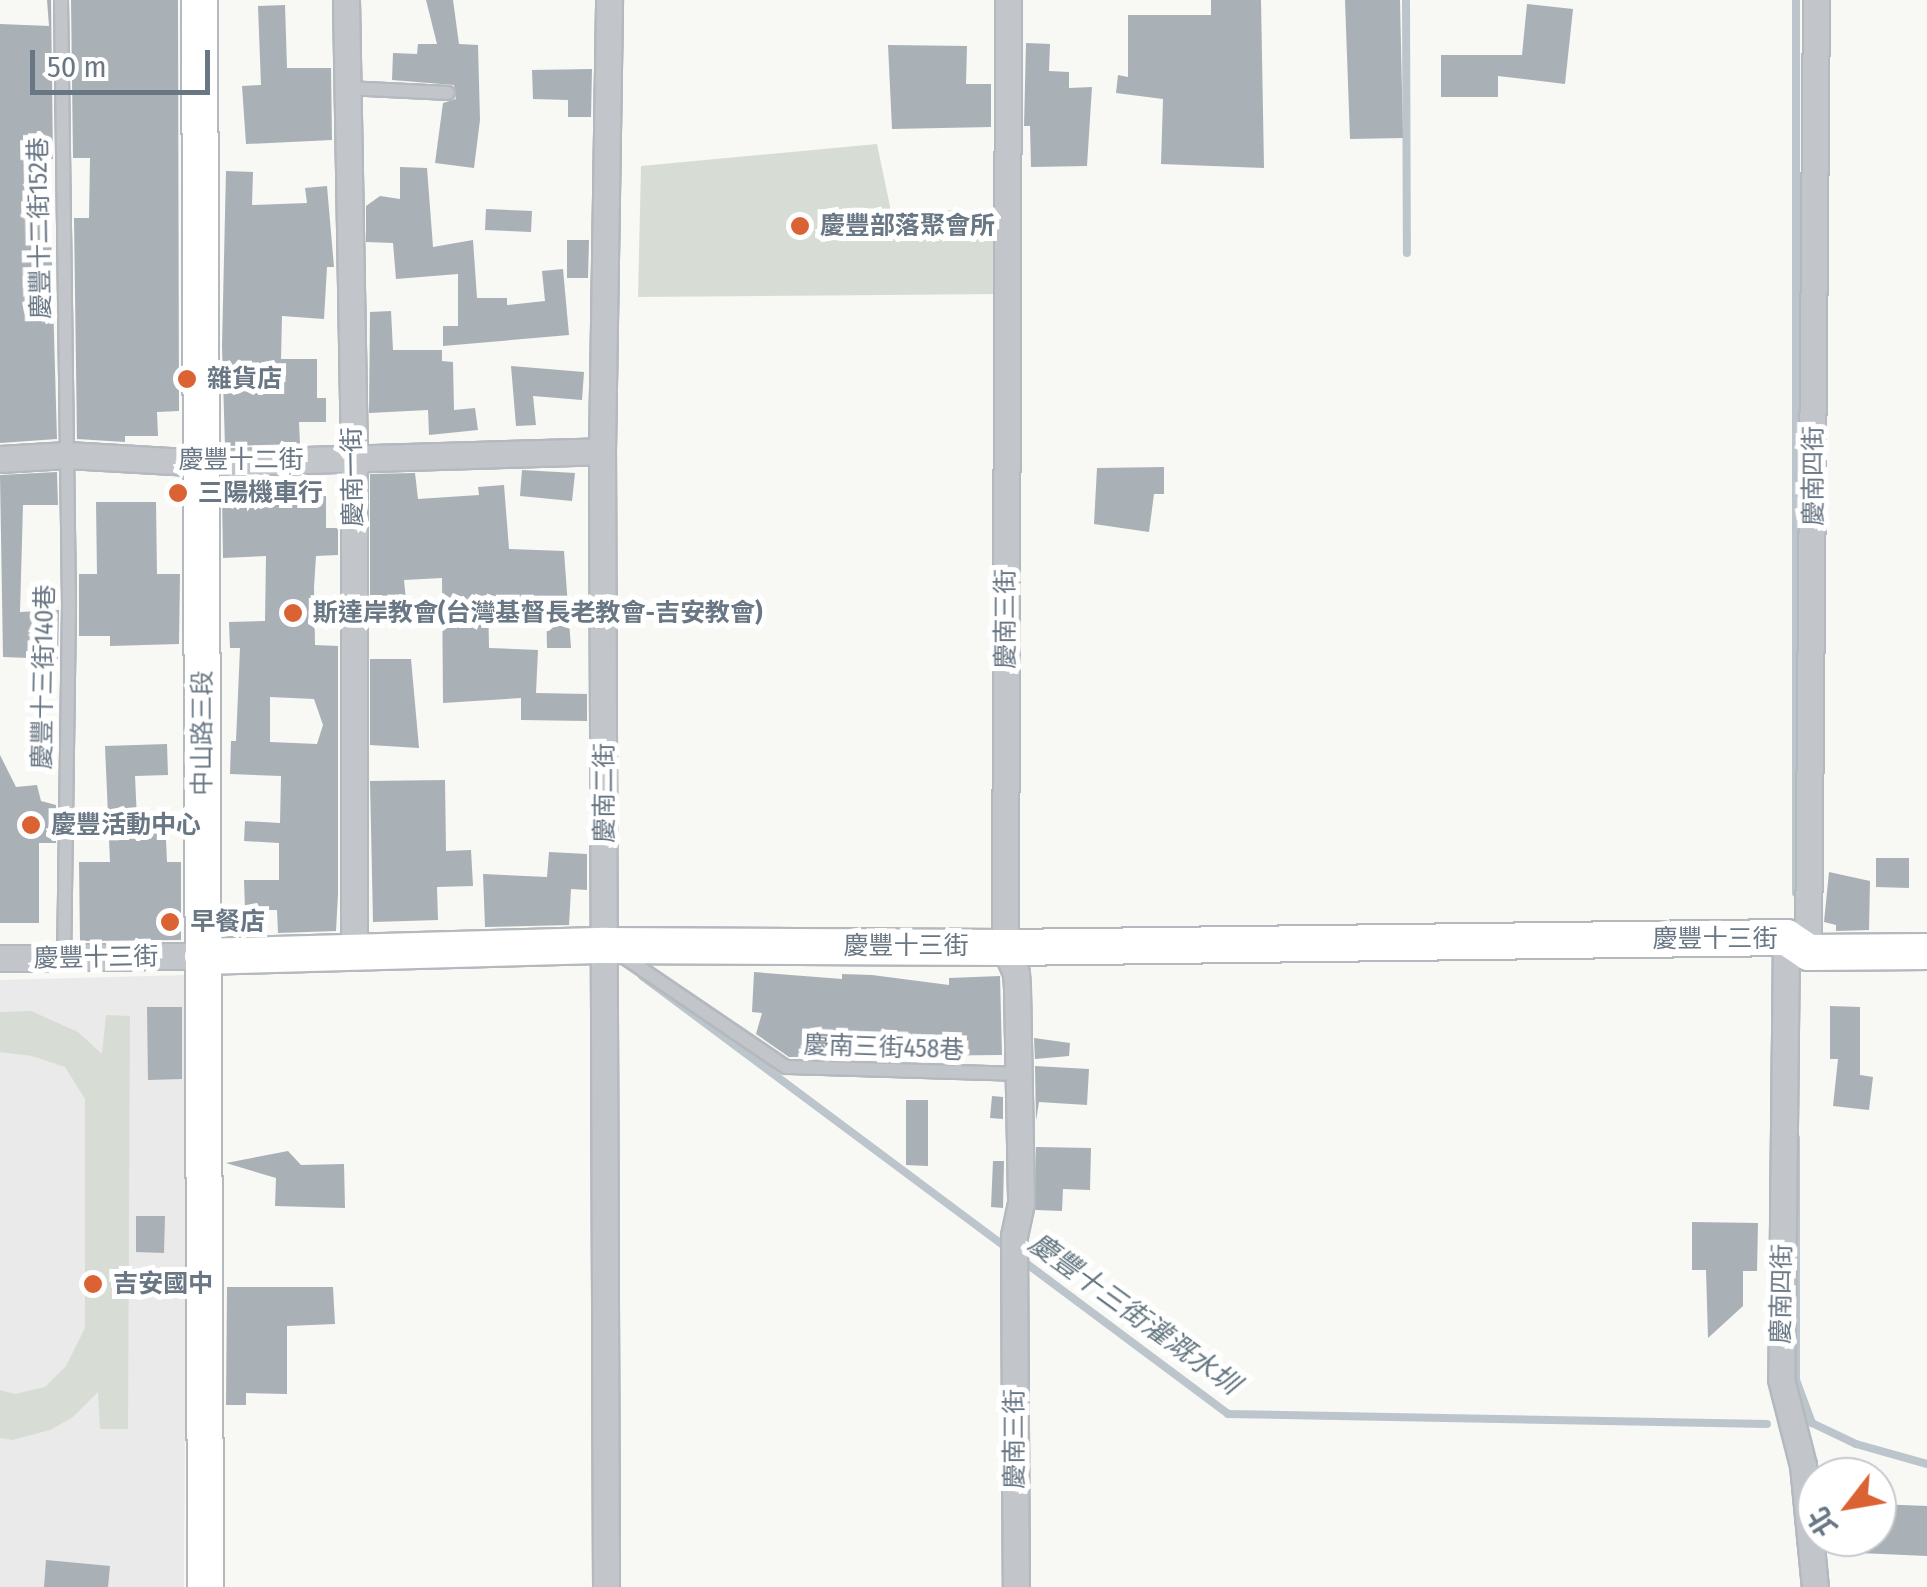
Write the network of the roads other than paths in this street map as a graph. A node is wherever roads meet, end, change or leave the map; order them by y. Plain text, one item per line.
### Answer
1 (61, 0) edge
2 (199, 0) edge
3 (346, 0) edge
4 (609, 0) edge
5 (1008, 0) edge
6 (1816, 0) edge
7 (344, 88) junction
8 (448, 93) dead end
9 (602, 451) junction
10 (67, 455) junction
11 (0, 459) edge
12 (354, 459) junction
13 (204, 464) junction
14 (1797, 944) junction
15 (606, 946) junction
16 (1005, 946) junction
17 (1927, 951) edge
18 (354, 954) junction
19 (202, 956) junction
20 (0, 958) edge
21 (64, 960) junction
22 (1017, 1074) junction
23 (205, 1587) edge
24 (606, 1587) edge
25 (1016, 1587) edge
26 (1815, 1587) edge

1 - 10 lane, 慶豐十二街152巷
2 - 13 street, 中山路三段
3 - 7 street, 慶南一街
4 - 9 street, 慶南二街
5 - 16 street, 慶南三街
6 - 14 street, 慶南四街
7 - 8 lane
7 - 12 street, 慶南一街
9 - 12 street, 慶豐十二街
9 - 15 street, 慶南二街
10 - 11 street, 慶豐十二街
10 - 13 street, 慶豐十二街
10 - 21 lane, 慶豐十三街140巷
12 - 13 street, 慶豐十二街
12 - 18 street, 慶南一街
13 - 19 street, 中山路三段
14 - 16 street, 慶豐十三街
14 - 17 street, 慶豐十三街
14 - 26 street, 慶南四街
15 - 16 street, 慶豐十三街
15 - 18 street, 慶豐十三街
15 - 22 lane, 慶南三街458巷
15 - 24 street, 慶南二街
16 - 22 street, 慶南三街
18 - 19 street, 慶豐十三街
19 - 21 street, 慶豐十三街
19 - 23 street, 中山路三段
20 - 21 street, 慶豐十三街
22 - 25 street, 慶南三街

